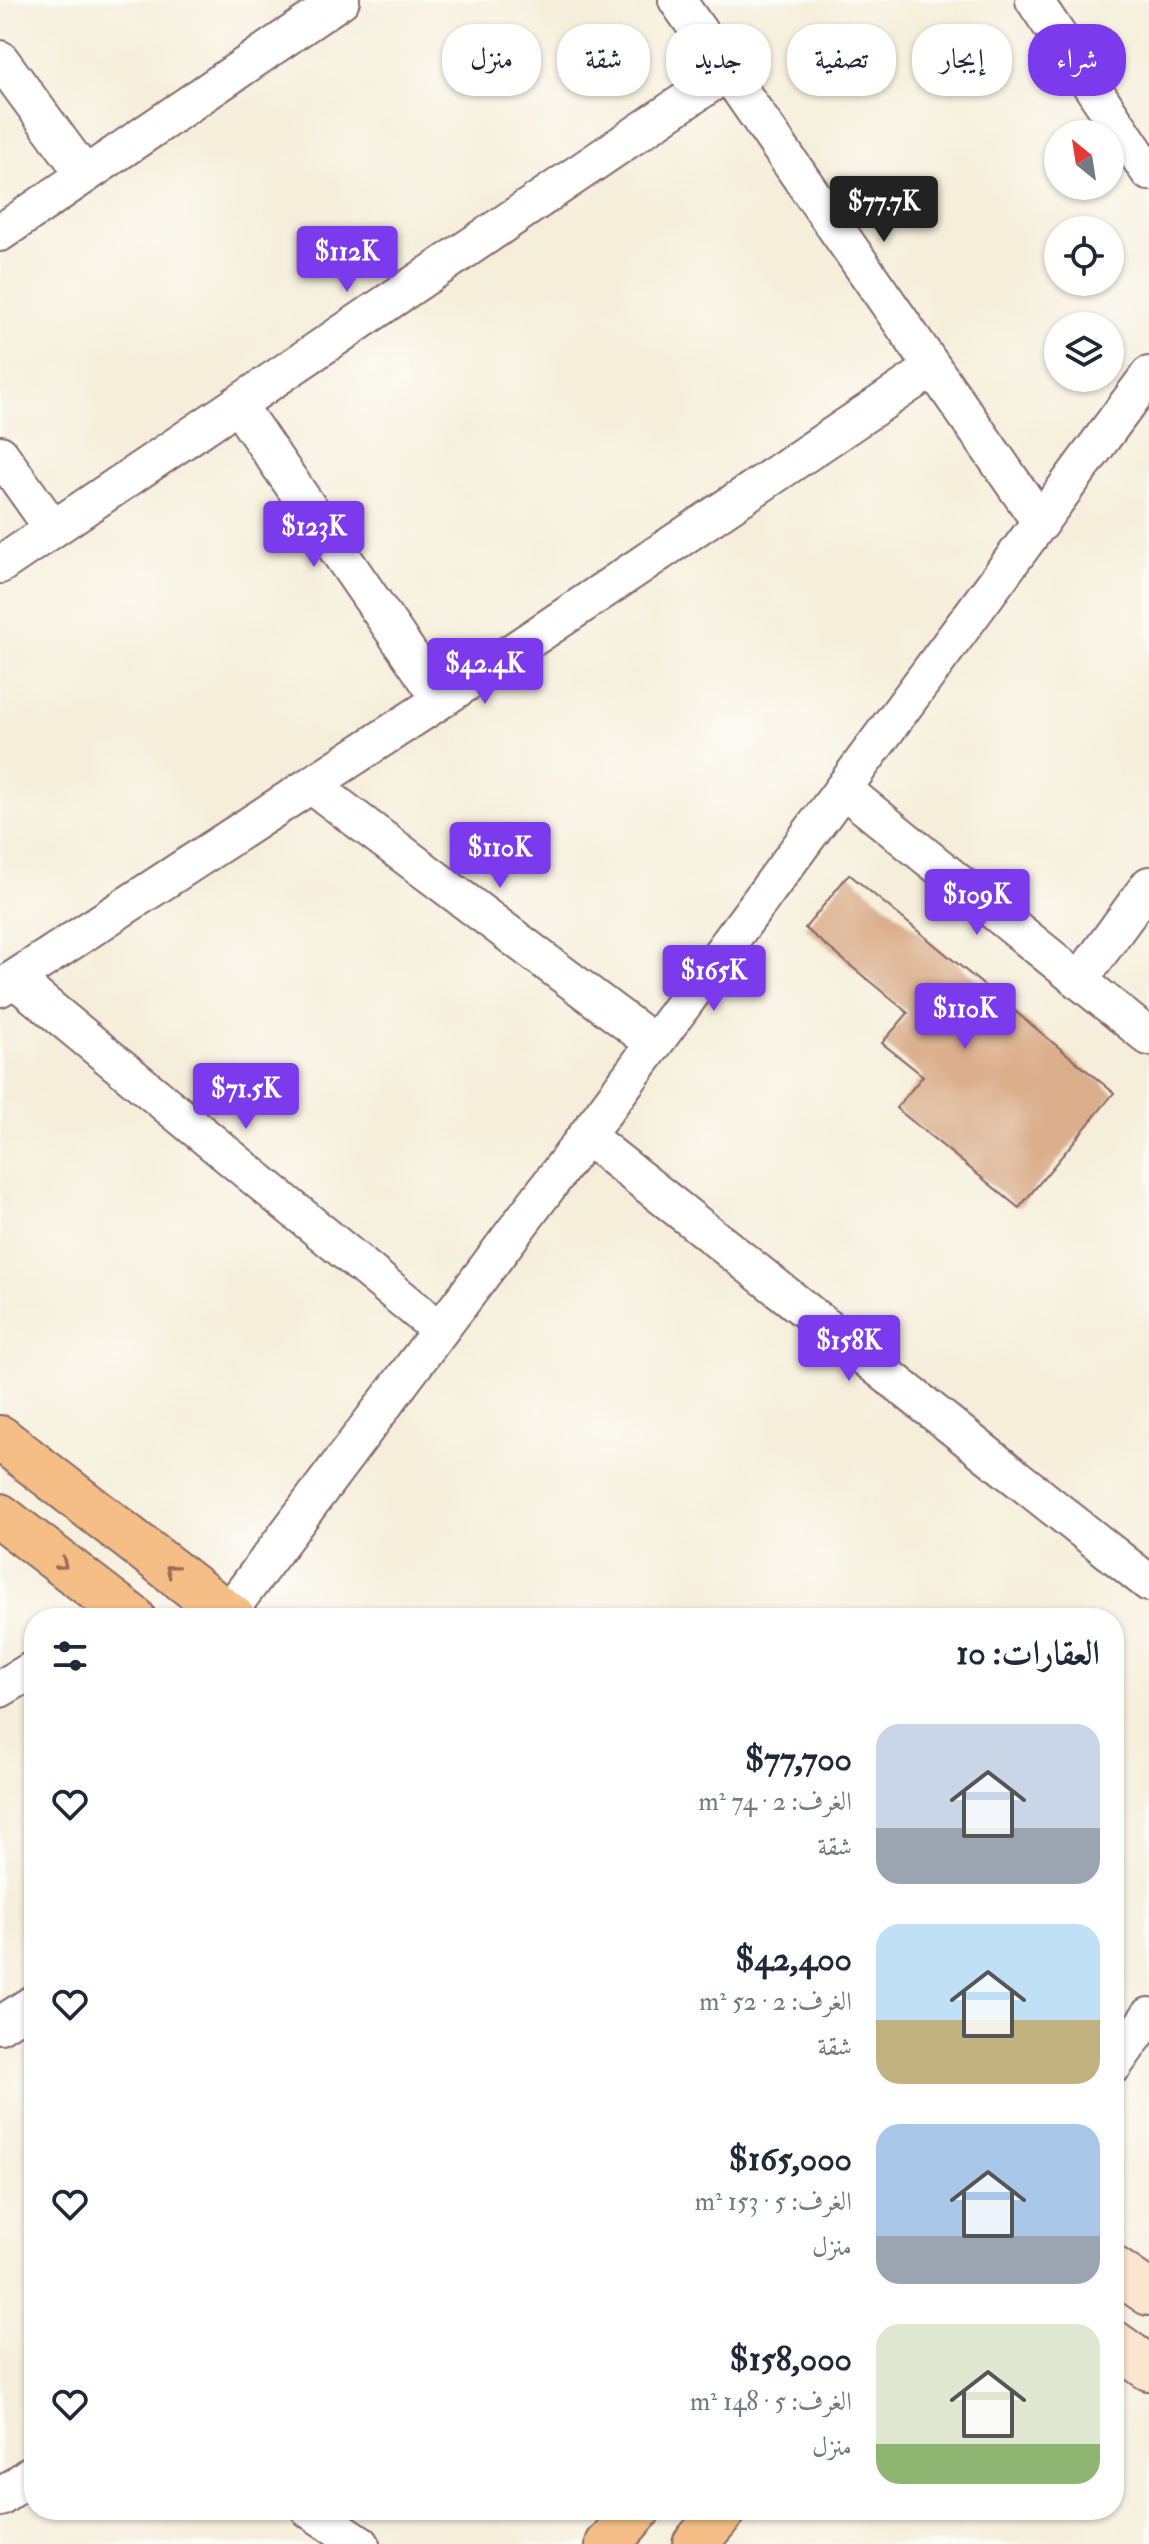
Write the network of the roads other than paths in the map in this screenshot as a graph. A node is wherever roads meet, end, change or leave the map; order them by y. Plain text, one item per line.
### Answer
1 (677, 0) edge
2 (1034, 0) edge
3 (332, 2) edge
4 (694, 24) edge
5 (0, 59) edge
6 (693, 96) edge
7 (745, 96) edge
8 (1149, 172) edge
9 (85, 175) junction
10 (0, 233) edge
11 (933, 368) junction
12 (1149, 375) edge
13 (237, 404) junction
14 (0, 454) edge
15 (1041, 523) junction
16 (53, 529) junction
17 (0, 565) edge
18 (441, 700) junction
19 (311, 785) junction
20 (843, 789) junction
21 (1149, 885) edge
22 (1079, 981) junction
23 (7, 984) edge
24 (1149, 1037) edge
25 (654, 1043) junction
26 (586, 1136) junction
27 (440, 1330) junction
28 (0, 1438) edge
29 (0, 1516) edge
30 (1149, 1583) edge
31 (116, 1608) edge
32 (220, 1608) edge
33 (236, 1608) edge
34 (24, 1675) edge
35 (0, 1689) edge
36 (1149, 2016) edge
37 (1124, 2051) edge
38 (1124, 2276) edge
39 (1149, 2293) edge
40 (1124, 2350) edge
41 (1149, 2368) edge
42 (24, 2480) edge
43 (0, 2498) edge
44 (325, 2520) edge
45 (629, 2520) edge
46 (715, 2520) edge
47 (361, 2544) edge
48 (608, 2544) edge
49 (695, 2544) edge

1 - 4 street
2 - 8 street
3 - 9 street
5 - 9 street
6 - 13 street
7 - 11 street
9 - 10 street
11 - 15 street
11 - 18 street
12 - 15 street
13 - 16 street
13 - 18 street
14 - 16 street
15 - 20 street
16 - 17 street
18 - 19 street
19 - 23 street
19 - 25 street
20 - 22 street
20 - 25 street
21 - 22 street
22 - 24 street
23 - 27 street
25 - 26 street
26 - 27 street
26 - 30 street
27 - 33 street
32 -> 28 main road
29 -> 31 main road
34 - 35 street
36 - 37 street
38 - 39 main road
40 - 41 main road
42 - 43 street
44 - 47 street
45 - 48 main road
46 - 49 main road

